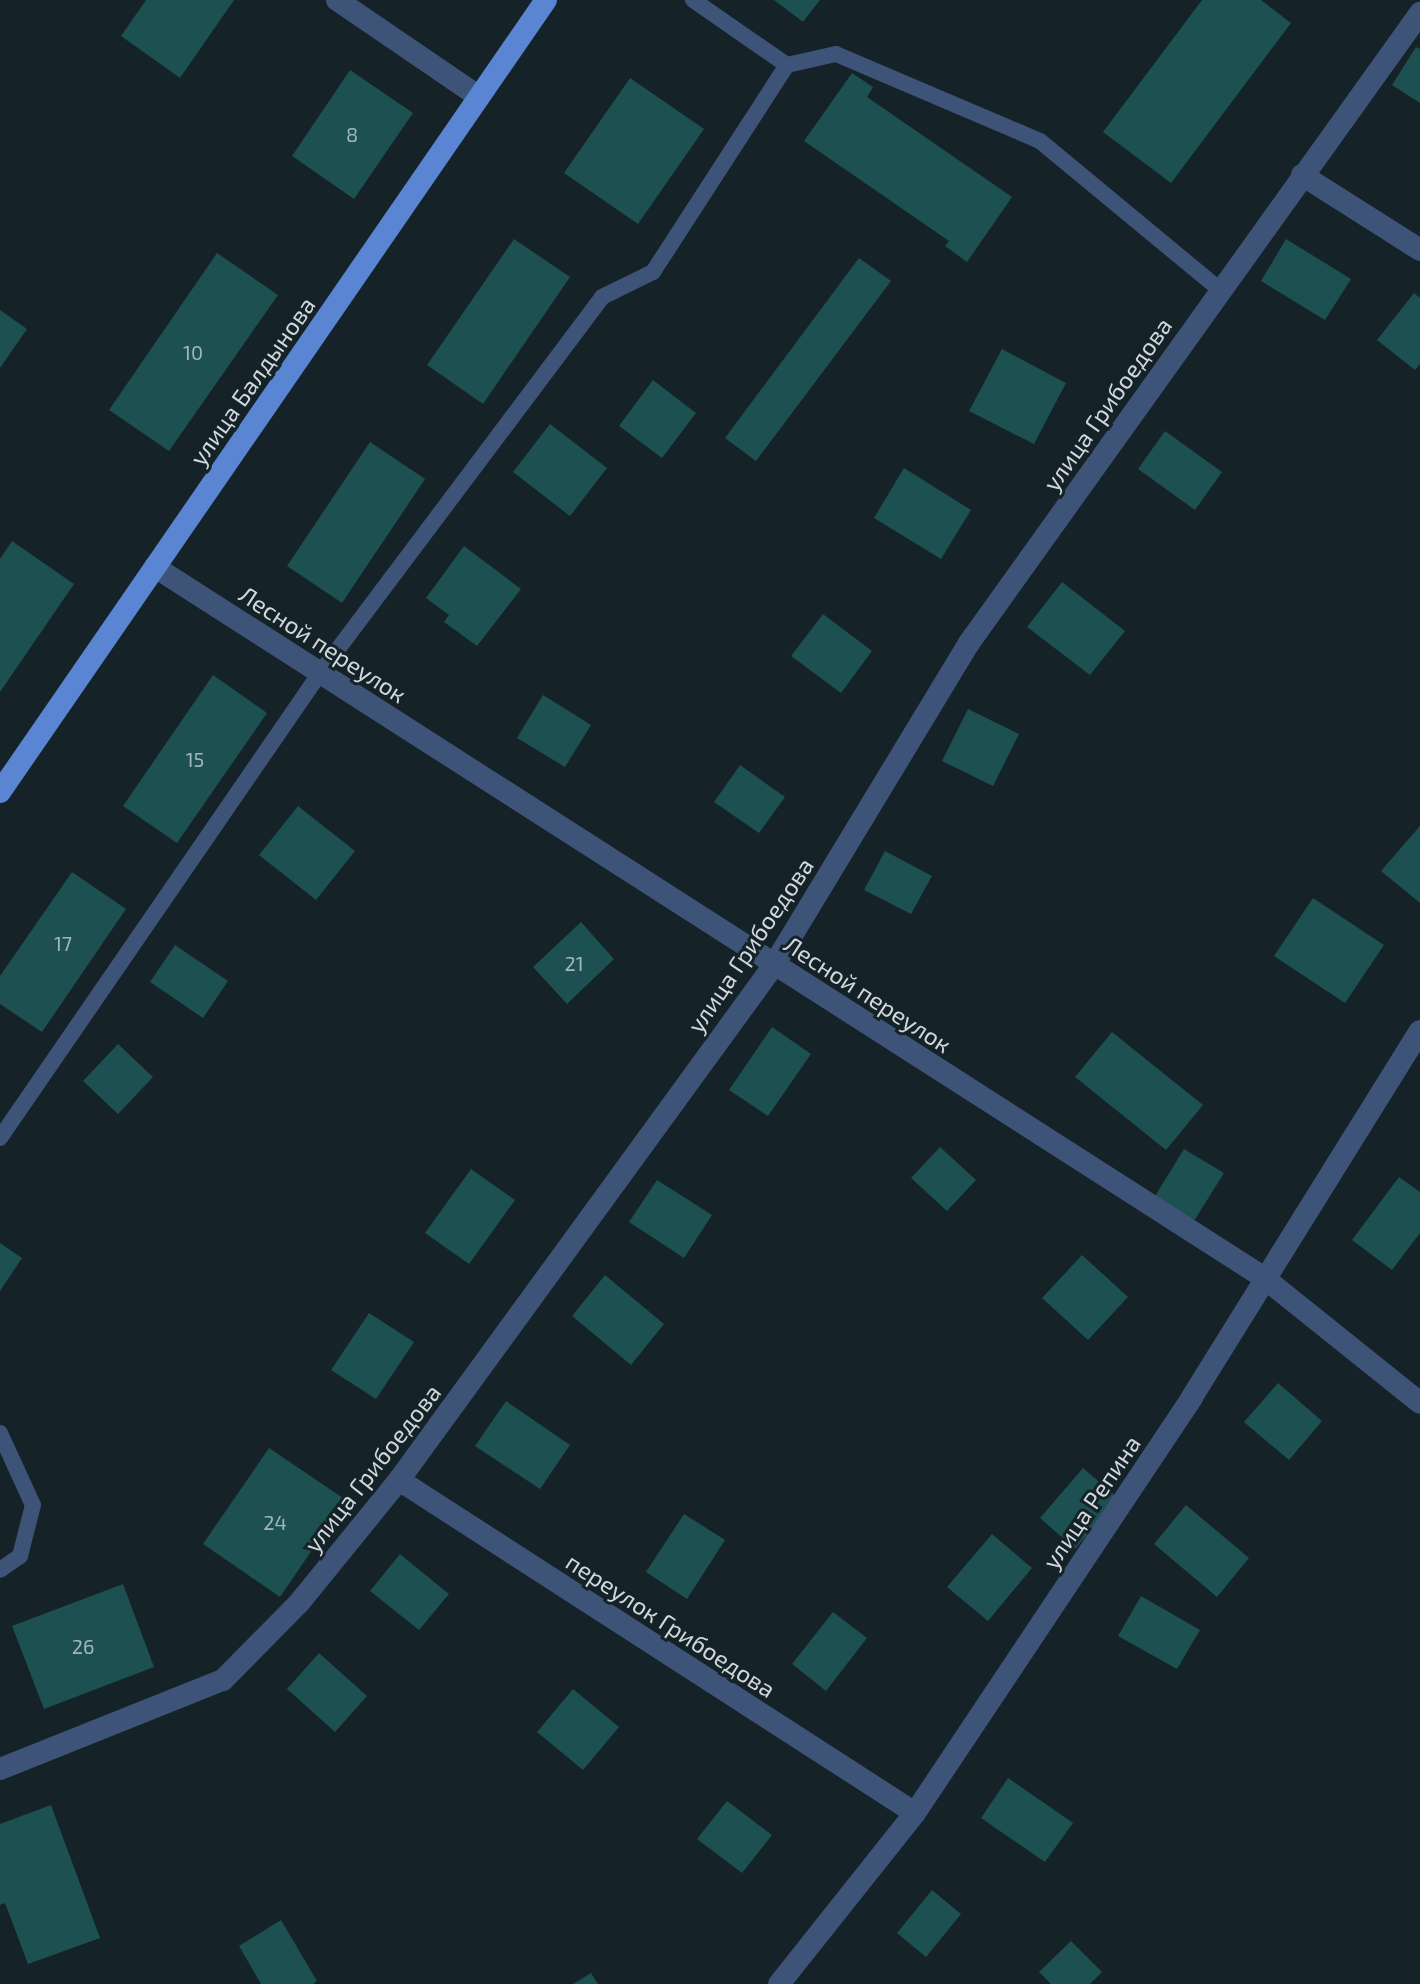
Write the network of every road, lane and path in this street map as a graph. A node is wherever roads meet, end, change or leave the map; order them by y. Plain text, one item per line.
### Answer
1 (337, 0) edge
2 (546, 0) edge
3 (693, 0) edge
4 (1420, 13) edge
5 (787, 65) junction
6 (479, 97) junction
7 (1302, 175) junction
8 (1420, 250) edge
9 (1220, 290) junction
10 (155, 567) junction
11 (320, 673) junction
12 (0, 792) edge
13 (774, 965) junction
14 (1420, 1031) edge
15 (0, 1138) edge
16 (1263, 1277) junction
17 (1420, 1403) edge
18 (0, 1433) edge
19 (399, 1480) junction
20 (0, 1570) edge
21 (0, 1769) edge
22 (915, 1813) junction
23 (779, 1984) edge

1 - 6 street
2 - 6 main road, улица Балдынова
3 - 5 lane
4 - 7 street, улица Грибоедова
5 - 9 lane
5 - 11 lane
6 - 10 main road, улица Балдынова
7 - 8 street
7 - 9 street, улица Грибоедова
9 - 13 street, улица Грибоедова
10 - 11 street, Лесной переулок
10 - 12 main road, улица Балдынова
11 - 13 street, Лесной переулок
11 - 15 lane
13 - 16 street, Лесной переулок
13 - 19 street, улица Грибоедова
14 - 16 street, улица Репина
16 - 17 street, Лесной переулок
16 - 22 street, улица Репина
18 - 20 lane
19 - 21 street, улица Грибоедова
19 - 22 street, переулок Грибоедова
22 - 23 street, улица Репина

